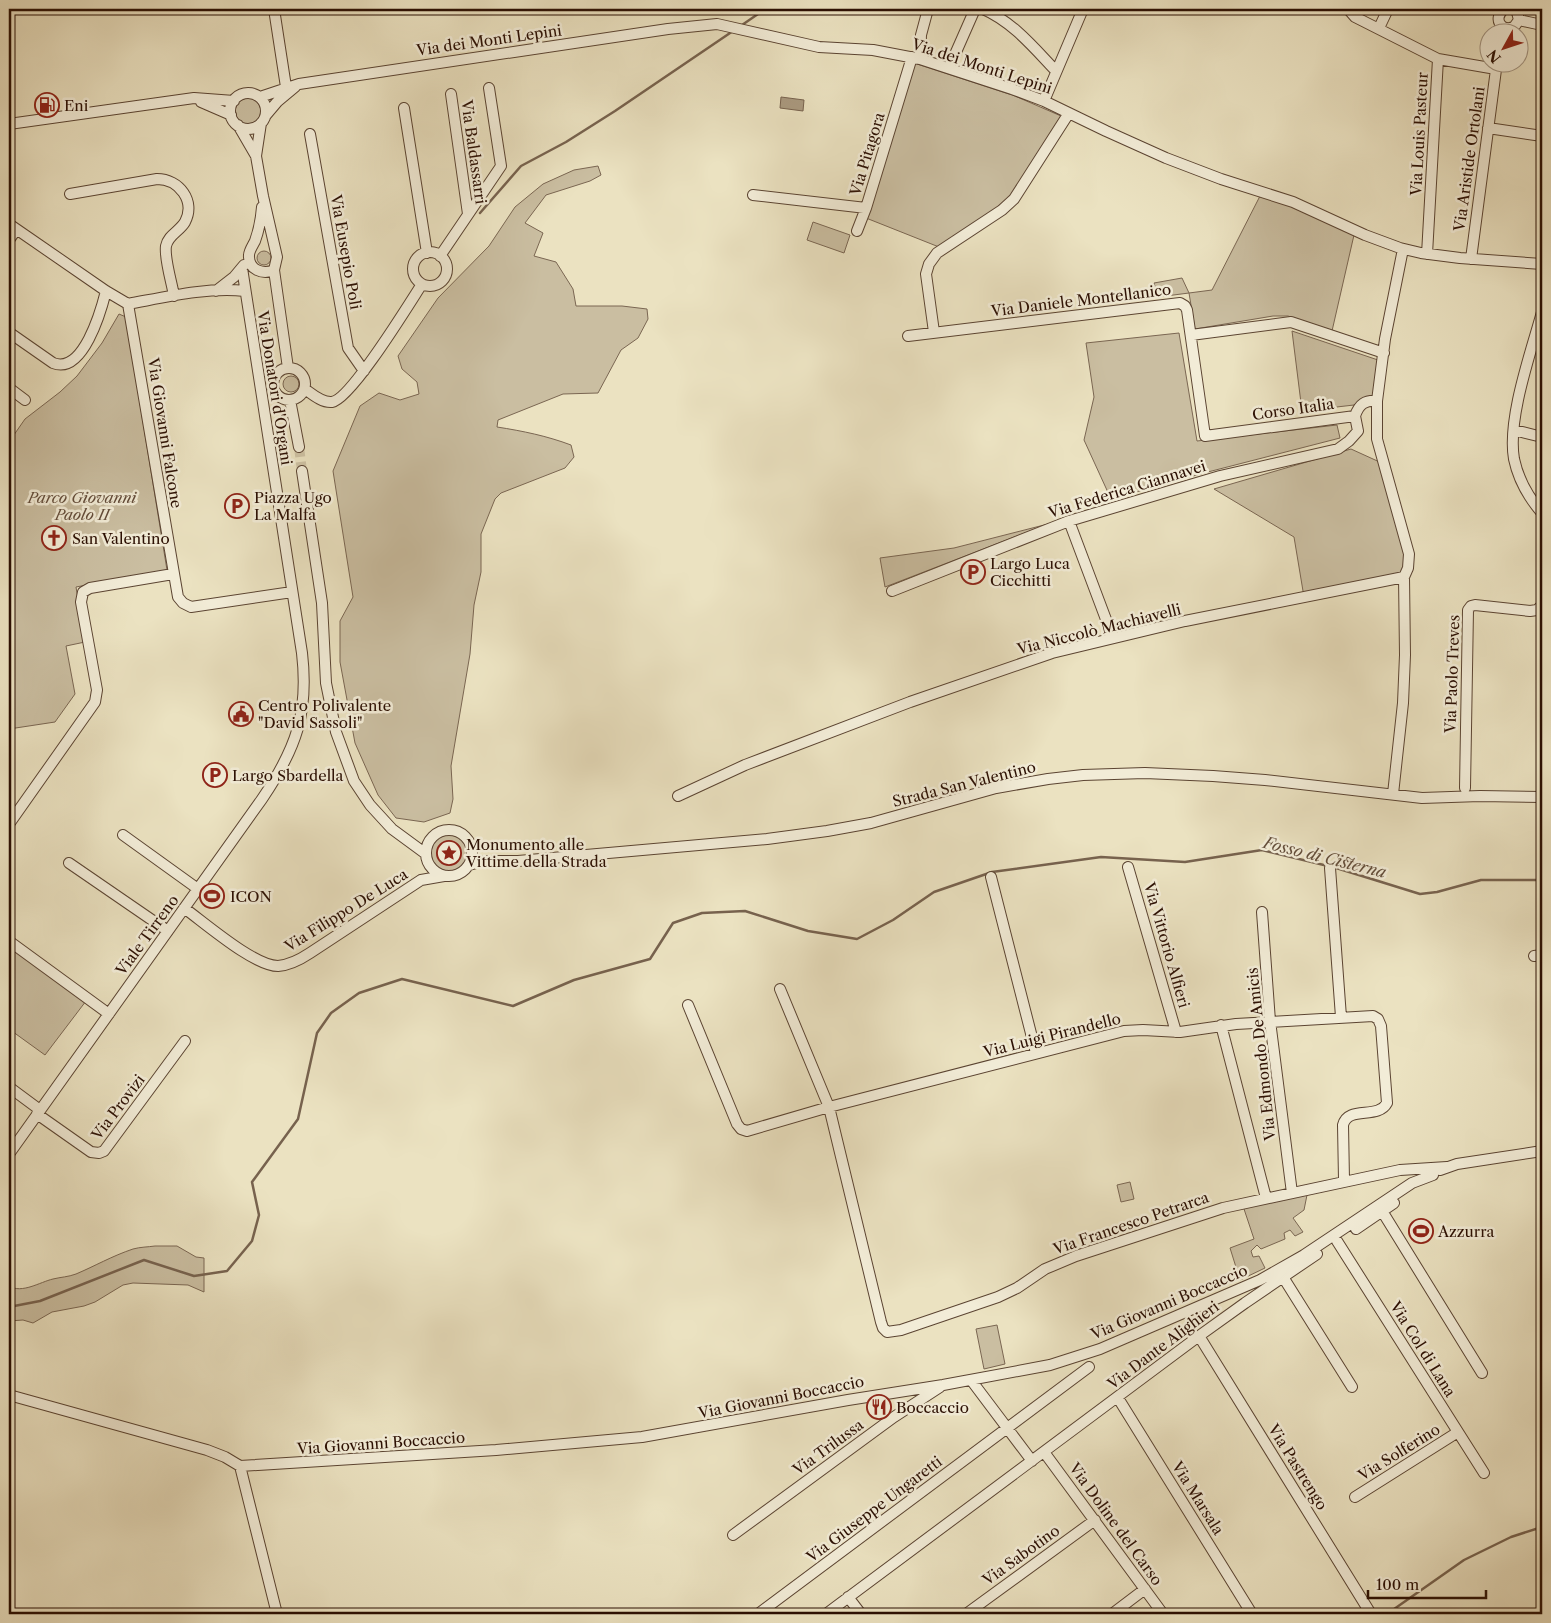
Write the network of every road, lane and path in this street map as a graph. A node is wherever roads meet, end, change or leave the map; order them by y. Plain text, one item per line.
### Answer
1 (274, 9) edge
2 (928, 9) edge
3 (975, 9) edge
4 (983, 9) edge
5 (1082, 9) edge
6 (1348, 9) edge
7 (1388, 9) edge
8 (1504, 9) edge
9 (1513, 9) edge
10 (1519, 20) joint
11 (1498, 22) edge
12 (1542, 25) edge
13 (1379, 28) junction
14 (916, 58) junction
15 (1438, 59) junction
16 (1478, 64) edge
17 (949, 68) junction
18 (1056, 72) junction
19 (1496, 72) edge
20 (299, 84) junction
21 (286, 87) junction
22 (489, 88) dead end
23 (451, 94) dead end
24 (260, 97) junction
25 (190, 99) junction
26 (234, 101) junction
27 (1044, 101) junction
28 (404, 108) dead end
29 (1069, 113) junction
30 (231, 115) junction
31 (263, 119) junction
32 (9, 124) edge
33 (238, 125) junction
34 (1488, 128) junction
35 (310, 134) dead end
36 (1542, 136) edge
37 (256, 156) junction
38 (70, 194) dead end
39 (753, 195) dead end
40 (263, 196) junction
41 (866, 208) junction
42 (468, 214) junction
43 (13, 227) edge
44 (858, 231) dead end
45 (9, 240) edge
46 (274, 246) junction
47 (1403, 249) junction
48 (251, 250) junction
49 (427, 253) junction
50 (1428, 254) junction
51 (440, 256) junction
52 (1471, 260) junction
53 (1542, 264) edge
54 (242, 268) junction
55 (274, 270) junction
56 (259, 272) junction
57 (422, 284) junction
58 (106, 291) junction
59 (215, 291) junction
60 (245, 291) junction
61 (174, 296) junction
62 (128, 304) junction
63 (1542, 312) edge
64 (10, 332) edge
65 (934, 332) junction
66 (1191, 335) junction
67 (908, 336) dead end
68 (1384, 353) junction
69 (288, 368) junction
70 (364, 371) junction
71 (9, 388) edge
72 (305, 389) junction
73 (25, 400) dead end
74 (290, 400) junction
75 (1377, 401) junction
76 (1355, 416) junction
77 (1514, 430) junction
78 (1205, 436) joint
79 (1542, 437) edge
80 (299, 447) tunnel mouth
81 (302, 471) tunnel mouth
82 (1542, 513) edge
83 (1069, 521) junction
84 (173, 574) junction
85 (1404, 577) junction
86 (892, 591) dead end
87 (292, 592) junction
88 (1542, 604) edge
89 (1113, 638) junction
90 (299, 727) joint
91 (1465, 788) dead end
92 (1393, 794) junction
93 (678, 796) dead end
94 (1542, 797) edge
95 (9, 824) edge
96 (123, 835) dead end
97 (429, 840) junction
98 (408, 842) junction
99 (473, 851) junction
100 (428, 859) junction
101 (484, 861) junction
102 (69, 863) dead end
103 (469, 865) junction
104 (1128, 866) dead end
105 (1330, 868) dead end
106 (444, 876) junction
107 (991, 877) dead end
108 (421, 880) junction
109 (198, 889) junction
110 (184, 908) junction
111 (1262, 912) dead end
112 (168, 931) junction
113 (9, 942) edge
114 (780, 989) dead end
115 (688, 1005) dead end
116 (109, 1014) junction
117 (1341, 1017) junction
118 (1270, 1021) junction
119 (1221, 1025) junction
120 (1176, 1032) junction
121 (185, 1040) dead end
122 (1036, 1054) junction
123 (9, 1087) edge
124 (829, 1107) junction
125 (38, 1112) junction
126 (1542, 1151) edge
127 (9, 1154) edge
128 (1447, 1168) junction
129 (1433, 1175) junction
130 (1344, 1180) junction
131 (1292, 1193) junction
132 (1266, 1198) junction
133 (1382, 1211) junction
134 (1337, 1241) junction
135 (1283, 1277) junction
136 (1199, 1336) junction
137 (1089, 1367) dead end
138 (1482, 1373) dead end
139 (971, 1380) junction
140 (943, 1385) junction
141 (1352, 1387) dead end
142 (9, 1395) edge
143 (1118, 1398) junction
144 (1007, 1428) junction
145 (1458, 1432) junction
146 (1044, 1452) junction
147 (1032, 1461) junction
148 (240, 1466) junction
149 (1484, 1473) dead end
150 (1355, 1497) dead end
151 (1095, 1520) junction
152 (733, 1535) dead end
153 (1145, 1589) junction
154 (848, 1597) junction
155 (277, 1614) edge
156 (758, 1614) edge
157 (826, 1614) edge
158 (861, 1614) edge
159 (966, 1614) edge
160 (1112, 1614) edge
161 (1163, 1614) edge
162 (1252, 1614) edge
163 (1371, 1614) edge

1 - 21 street
2 - 14 street, Via Pitagora
3 - 17 street
4 - 18 street
5 - 18 street
6 - 13 street, Via Louis Pasteur
7 - 13 street
8 - 11 street
9 - 10 street
10 - 12 street
13 - 15 street, Via Louis Pasteur
14 - 17 street, Via dei Monti Lepini
14 - 20 street, Via dei Monti Lepini
14 - 41 street, Via Pitagora
15 - 16 street
15 - 50 street, Via Louis Pasteur
17 - 27 street, Via dei Monti Lepini
18 - 27 street
19 - 34 street, Via Aristide Ortolani
20 - 21 street, Via dei Monti Lepini
20 - 31 street
21 - 24 street, Via dei Monti Lepini
22 - 42 street
23 - 42 street, Via Baldassarri
24 - 26 street, Via dei Monti Lepini
24 - 31 street
25 - 26 street, Via dei Monti Lepini
25 - 30 street, Via dei Monti Lepini
25 - 32 street, Via dei Monti Lepini
26 - 30 street
27 - 29 street, Via dei Monti Lepini
28 - 49 street
29 - 47 street, Via dei Monti Lepini
29 - 65 street
30 - 33 street
31 - 33 street
31 - 37 street
33 - 37 street
34 - 36 street
34 - 52 street, Via Aristide Ortolani
35 - 70 street, Via Eusepio Poli
37 - 40 street
38 - 61 street
39 - 41 street, Via Pitagora
40 - 46 street
40 - 48 street
41 - 44 street
42 - 51 street
43 - 45 street
43 - 58 street
46 - 48 street
46 - 55 street
47 - 50 street, Via dei Monti Lepini
47 - 68 street
48 - 54 street
48 - 56 street
49 - 51 street
49 - 57 street
50 - 52 street, Via dei Monti Lepini
51 - 57 street
52 - 53 street, Via dei Monti Lepini
54 - 59 street
54 - 60 street, Via Donatori d'Organi
55 - 56 street
55 - 69 street
56 - 60 street
57 - 70 street
58 - 62 street
58 - 64 street
59 - 60 street
59 - 61 street
60 - 87 street, Via Donatori d'Organi
61 - 62 street
62 - 84 street, Via Giovanni Falcone
63 - 77 street
65 - 66 street, Via Daniele Montellanico
65 - 67 street, Via Daniele Montellanico
66 - 68 street
66 - 78 street, Via Daniele Montellanico
68 - 75 street
69 - 72 street
69 - 74 street
70 - 72 street
71 - 73 street
72 - 74 street
74 - 80 street
75 - 76 street, Corso Italia
75 - 85 street
76 - 78 street, Corso Italia
76 - 83 street, Via Federica Ciannavei
77 - 79 street
77 - 82 street
81 - 98 street
83 - 86 street, Via Federica Ciannavei
83 - 89 street
84 - 87 street, Via Giovanni Falcone
84 - 95 street
85 - 89 street, Via Niccolò Machiavelli
85 - 92 street
87 - 90 street, Via Donatori d'Organi
88 - 91 street, Via Paolo Treves
89 - 93 street, Via Niccolò Machiavelli
90 - 109 street, Viale Tirreno
92 - 94 street, Strada San Valentino
92 - 101 street, Strada San Valentino
96 - 109 street
97 - 98 street
97 - 99 street
97 - 100 street
98 - 100 street
99 - 101 street
99 - 103 street
100 - 106 street
100 - 108 street
101 - 103 street, Strada San Valentino
102 - 112 street
103 - 106 street
104 - 120 street, Via Vittorio Alfieri
105 - 117 street
106 - 108 street
107 - 122 street
108 - 110 street, Via Filippo De Luca
109 - 110 street, Viale Tirreno
110 - 112 street, Viale Tirreno
111 - 118 street, Via Edmondo De Amicis
112 - 116 street, Viale Tirreno
113 - 116 street
114 - 124 street
115 - 124 street, Via Luigi Pirandello
116 - 125 street, Viale Tirreno
117 - 118 street, Via Luigi Pirandello
117 - 130 street, Via Luigi Pirandello
118 - 119 street, Via Luigi Pirandello
118 - 131 street, Via Edmondo De Amicis
119 - 120 street, Via Luigi Pirandello
119 - 132 street
120 - 122 street, Via Luigi Pirandello
121 - 125 street, Via Provizi
122 - 124 street, Via Luigi Pirandello
123 - 125 street
124 - 132 street, Via Francesco Petrarca
125 - 127 street, Viale Tirreno
126 - 128 street, Via Dante Alighieri
128 - 129 street, Via Dante Alighieri
128 - 130 street, Via Francesco Petrarca
129 - 133 street, Via Dante Alighieri
129 - 139 street, Via Giovanni Boccaccio
130 - 131 street, Via Francesco Petrarca
131 - 132 street, Via Francesco Petrarca
133 - 134 street, Via Dante Alighieri
133 - 138 street
134 - 135 street, Via Dante Alighieri
134 - 145 street, Via Col di Lana
135 - 136 street, Via Dante Alighieri
135 - 141 street
136 - 143 street, Via Dante Alighieri
136 - 163 street, Via Pastrengo
137 - 144 street, Via Giuseppe Ungaretti
139 - 140 street, Via Giovanni Boccaccio
139 - 144 street
140 - 148 street, Via Giovanni Boccaccio
140 - 152 street, Via Trilussa
142 - 148 street
143 - 146 street, Via Dante Alighieri
143 - 162 street, Via Marsala
144 - 147 street
144 - 156 street, Via Giuseppe Ungaretti
145 - 149 street, Via Col di Lana
145 - 150 street, Via Solferino
146 - 147 street, Via Dante Alighieri
146 - 151 street, Via Doline del Carso
147 - 154 street, Via Dante Alighieri
148 - 155 street
151 - 153 street, Via Doline del Carso
151 - 159 street, Via Sabotino
153 - 160 street
153 - 161 street, Via Doline del Carso
154 - 157 street, Via Dante Alighieri
154 - 158 street

